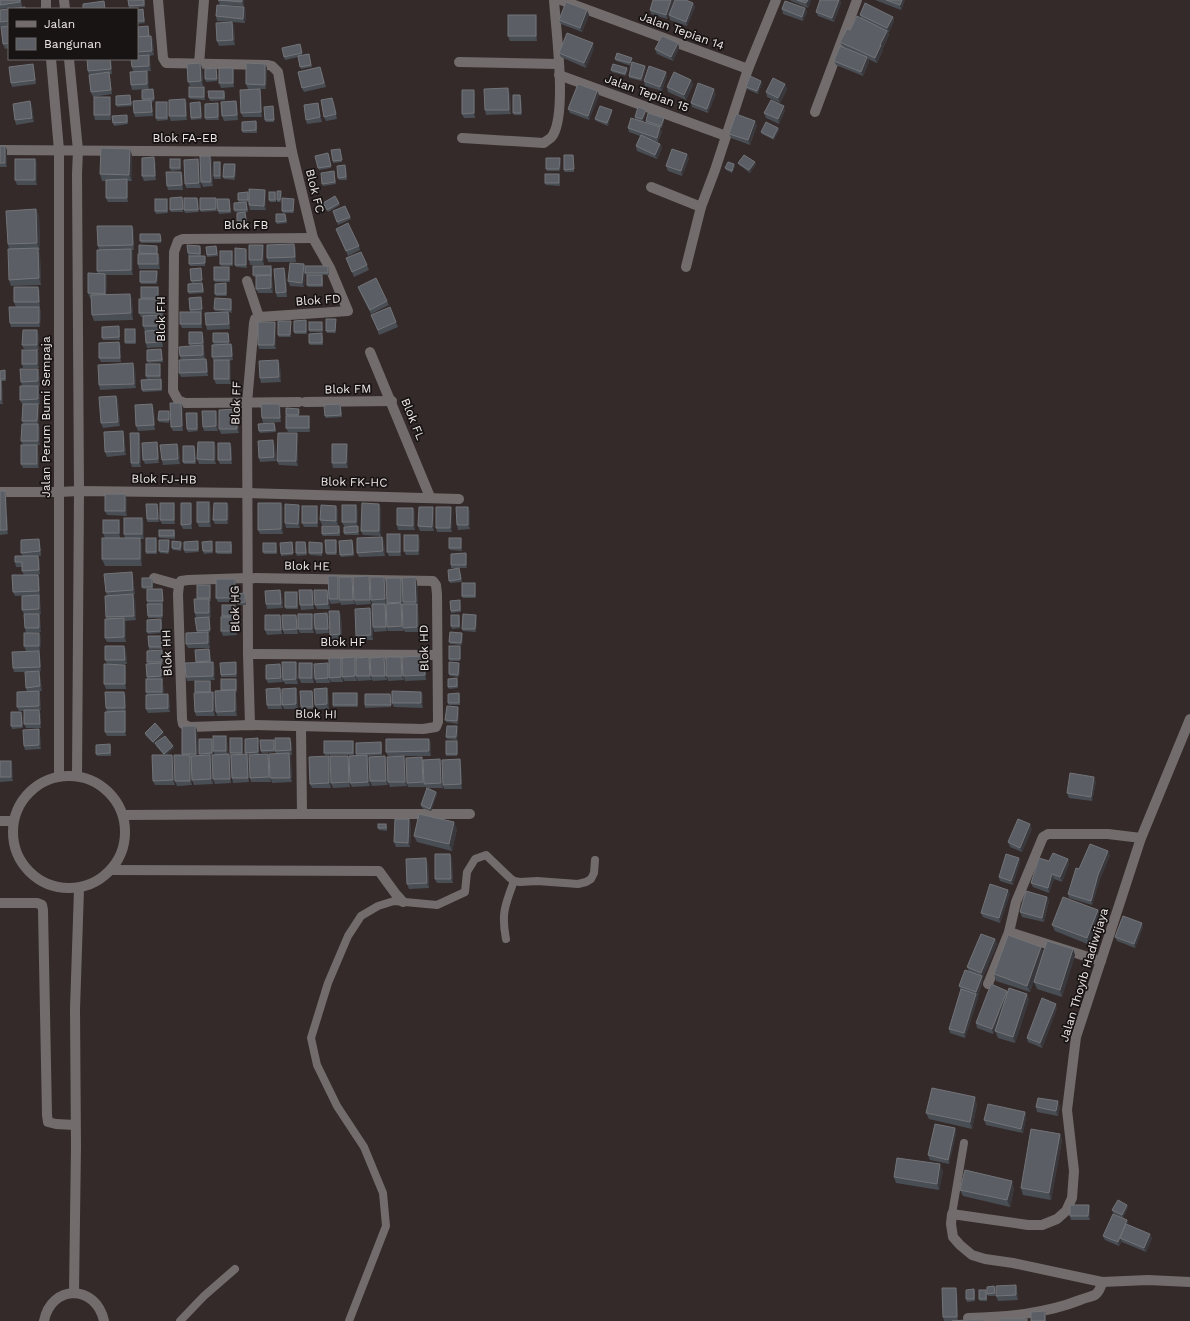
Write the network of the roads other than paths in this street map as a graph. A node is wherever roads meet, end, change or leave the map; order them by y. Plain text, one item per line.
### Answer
1 (158, 0) edge
2 (204, 0) edge
3 (554, 0) edge
4 (561, 0) edge
5 (776, 0) edge
6 (857, 0) edge
7 (51, 60) edge
8 (69, 60) edge
9 (458, 62) dead end
10 (199, 64) junction
11 (558, 64) junction
12 (748, 69) junction
13 (559, 76) junction
14 (815, 112) dead end
15 (726, 136) junction
16 (462, 138) dead end
17 (0, 150) edge
18 (59, 150) junction
19 (78, 150) junction
20 (292, 152) junction
21 (651, 187) dead end
22 (701, 207) junction
23 (313, 238) junction
24 (180, 240) joint
25 (686, 267) dead end
26 (247, 281) dead end
27 (259, 316) junction
28 (370, 352) dead end
29 (178, 400) joint
30 (392, 401) junction
31 (247, 403) junction
32 (79, 491) junction
33 (0, 492) edge
34 (59, 492) junction
35 (248, 493) junction
36 (430, 497) junction
37 (459, 498) dead end
38 (154, 578) edge
39 (248, 578) junction
40 (427, 580) joint
41 (183, 582) junction
42 (248, 654) junction
43 (437, 655) junction
44 (1190, 719) edge
45 (438, 722) joint
46 (250, 725) junction
47 (190, 727) joint
48 (301, 727) junction
49 (59, 776) junction
50 (77, 776) junction
51 (302, 814) junction
52 (470, 814) dead end
53 (123, 815) junction
54 (0, 821) edge
55 (13, 822) junction
56 (1141, 838) junction
57 (595, 860) dead end
58 (111, 870) junction
59 (514, 882) junction
60 (79, 889) junction
61 (403, 902) junction
62 (0, 903) edge
63 (1009, 932) junction
64 (506, 939) dead end
65 (1101, 961) junction
66 (988, 984) dead end
67 (76, 1125) junction
68 (964, 1143) dead end
69 (952, 1214) junction
70 (235, 1269) dead end
71 (1102, 1282) junction
72 (1190, 1282) edge
73 (74, 1293) junction
74 (968, 1318) edge
75 (44, 1321) edge
76 (104, 1321) edge
77 (180, 1321) edge
78 (349, 1321) edge

1 - 10 street
2 - 10 street
3 - 11 street
4 - 12 street, Jalan Tepian 14
5 - 12 street
6 - 14 street
7 - 18 street, Jalan Perum Bumi Sempaja
8 - 19 street
9 - 11 street
10 - 20 street, Blok FC
11 - 13 street
12 - 15 street
13 - 15 street, Jalan Tepian 15
13 - 16 street
15 - 22 street
17 - 18 street, Blok FA-EB
18 - 19 street, Blok FA-EB
18 - 34 street, Jalan Perum Bumi Sempaja
19 - 20 street, Blok FA-EB
19 - 32 street
20 - 23 street, Blok FC
21 - 22 street
22 - 25 street
23 - 24 street, Blok FB
23 - 27 street, Blok FD
24 - 29 street, Blok FH
26 - 27 street
27 - 31 street, Blok FF
28 - 30 street, Blok FL
29 - 31 street, Blok FM
30 - 31 street, Blok FM
30 - 36 street, Blok FL
31 - 35 street, Blok FF
32 - 34 street, Blok FJ-HB
32 - 35 street, Blok FJ-HB
32 - 50 street
33 - 34 street, Blok FJ-HB
34 - 49 street, Jalan Perum Bumi Sempaja
35 - 36 street, Blok FK-HC
35 - 39 street, Blok HG
36 - 37 street, Blok FK-HC
38 - 41 street, Blok HE
39 - 40 street, Blok HE
39 - 41 street, Blok HE
39 - 42 street, Blok HG
40 - 43 street, Blok HD
41 - 47 street, Blok HH
42 - 43 street, Blok HF
42 - 46 street, Blok HG
43 - 45 street, Blok HD
44 - 56 street, Jalan Thoyib Hadiwijaya
45 - 48 street, Blok HI
46 - 47 street, Blok HI
46 - 48 street, Blok HI
48 - 51 street
49 - 50 street
49 - 55 street
50 - 53 street
51 - 52 street
51 - 53 street
53 - 58 street
54 - 55 street
55 - 60 street
56 - 63 street
56 - 65 street, Jalan Thoyib Hadiwijaya
57 - 59 lane
58 - 60 street
58 - 61 street
59 - 61 lane
59 - 64 lane
60 - 67 street
61 - 78 lane
62 - 67 street
63 - 65 street
63 - 66 street
65 - 69 street, Jalan Thoyib Hadiwijaya
67 - 73 street
68 - 69 lane
69 - 71 street
70 - 77 lane
71 - 72 street
71 - 74 street
73 - 75 street
73 - 76 street

